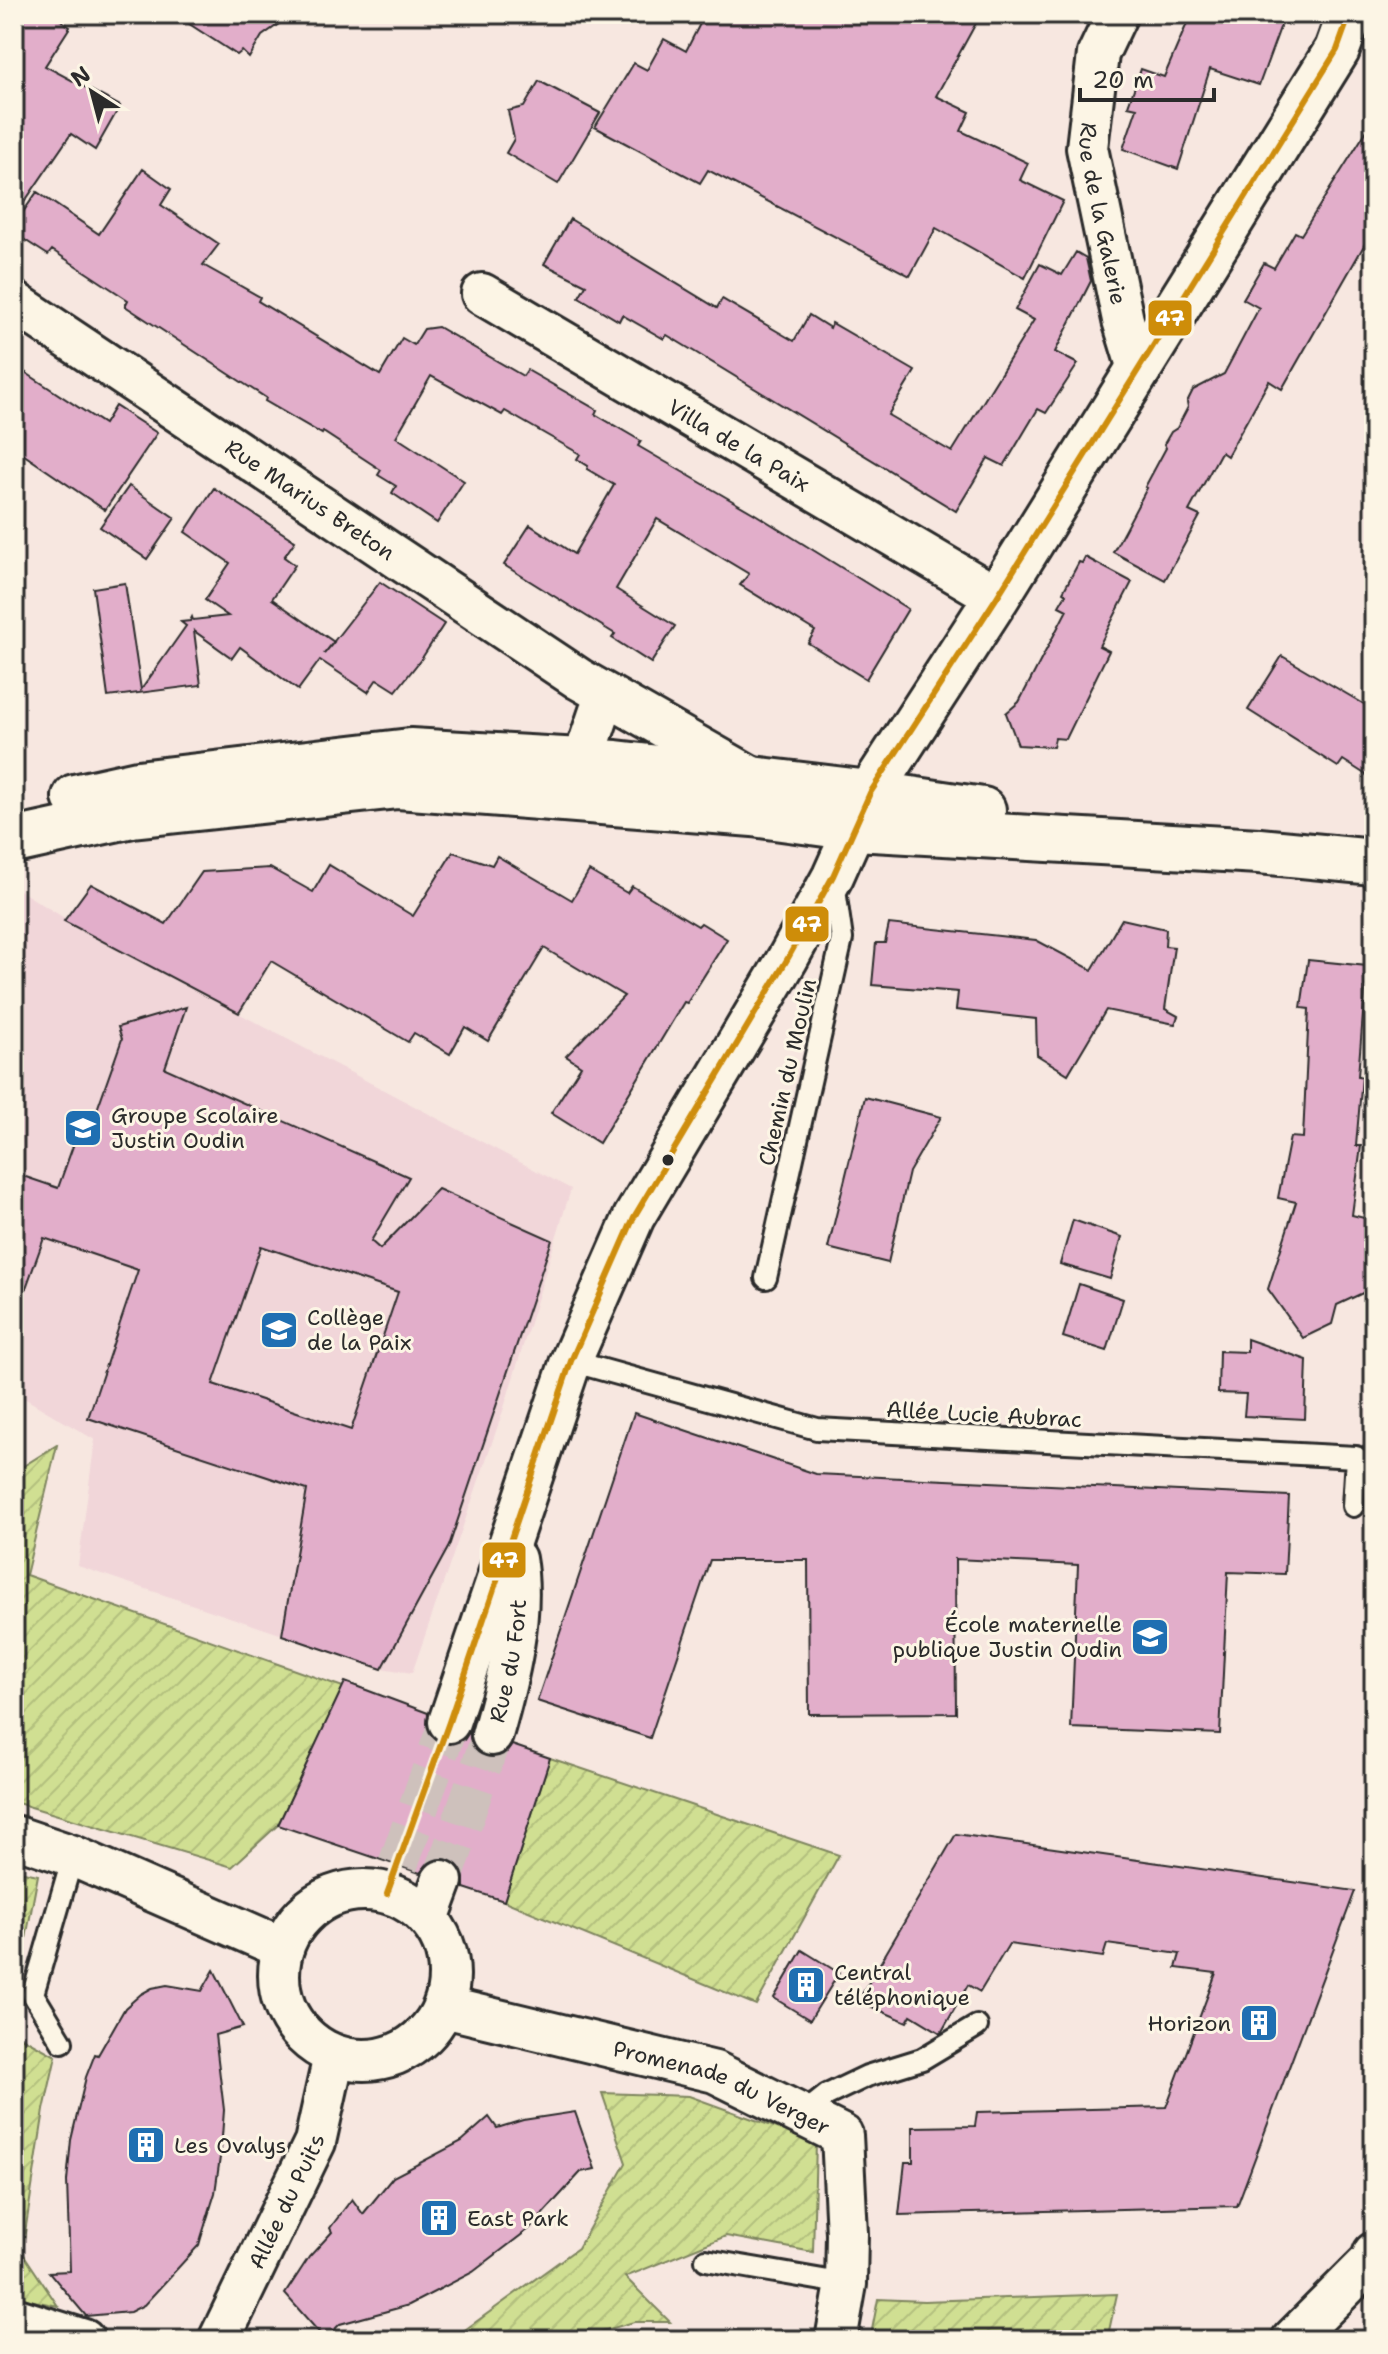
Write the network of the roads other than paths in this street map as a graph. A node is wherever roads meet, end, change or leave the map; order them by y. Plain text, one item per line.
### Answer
1 (1117, 14) edge
2 (1350, 14) edge
3 (482, 294) dead end
4 (14, 302) edge
5 (1138, 369) junction
6 (997, 597) junction
7 (605, 696) junction
8 (583, 761) junction
9 (753, 778) junction
10 (862, 810) junction
11 (14, 811) edge
12 (14, 841) edge
13 (1374, 862) edge
14 (833, 876) junction
15 (766, 1278) dead end
16 (571, 1361) junction
17 (1353, 1506) dead end
18 (511, 1539) junction
19 (449, 1722) tunnel mouth
20 (492, 1735) tunnel mouth
21 (14, 1836) edge
22 (73, 1856) junction
23 (442, 1881) tunnel mouth
24 (428, 1919) junction
25 (283, 1948) junction
26 (444, 2007) junction
27 (977, 2026) dead end
28 (62, 2042) dead end
29 (334, 2056) junction
30 (802, 2115) junction
31 (1374, 2253) edge
32 (706, 2260) dead end
33 (846, 2284) junction
34 (14, 2318) edge
35 (216, 2339) edge
36 (84, 2340) edge
37 (836, 2340) edge
38 (1292, 2340) edge

1 - 5 street, Rue de la Galerie
2 - 5 main road, Rue du Fort
3 - 6 street, Villa de la Paix
4 - 7 street, Rue Marius Breton
5 - 6 main road, Rue du Fort
6 - 10 main road, Rue du Fort
7 - 8 street
7 - 9 street, Rue Marius Breton
8 - 9 main road
8 - 11 main road
9 - 10 main road
10 - 12 main road
10 - 13 main road
10 - 14 street, Rue du Fort
14 - 15 lane, Chemin du Moulin
14 - 16 street, Rue du Fort
16 - 17 lane, Allée Lucie Aubrac
16 - 18 street, Rue du Fort
18 - 19 street, Rue du Fort
18 - 20 street, Rue du Fort
21 - 22 street
22 - 25 street
22 - 28 lane
23 - 24 street
24 - 25 street
24 - 26 street
25 - 29 street
26 - 29 street
26 - 30 street, Promenade du Verger
27 - 30 lane
29 - 35 street, Allée du Puits
30 - 33 street, Promenade du Verger
31 - 38 street
32 - 33 lane
33 - 37 street, Promenade du Verger
34 - 36 street

